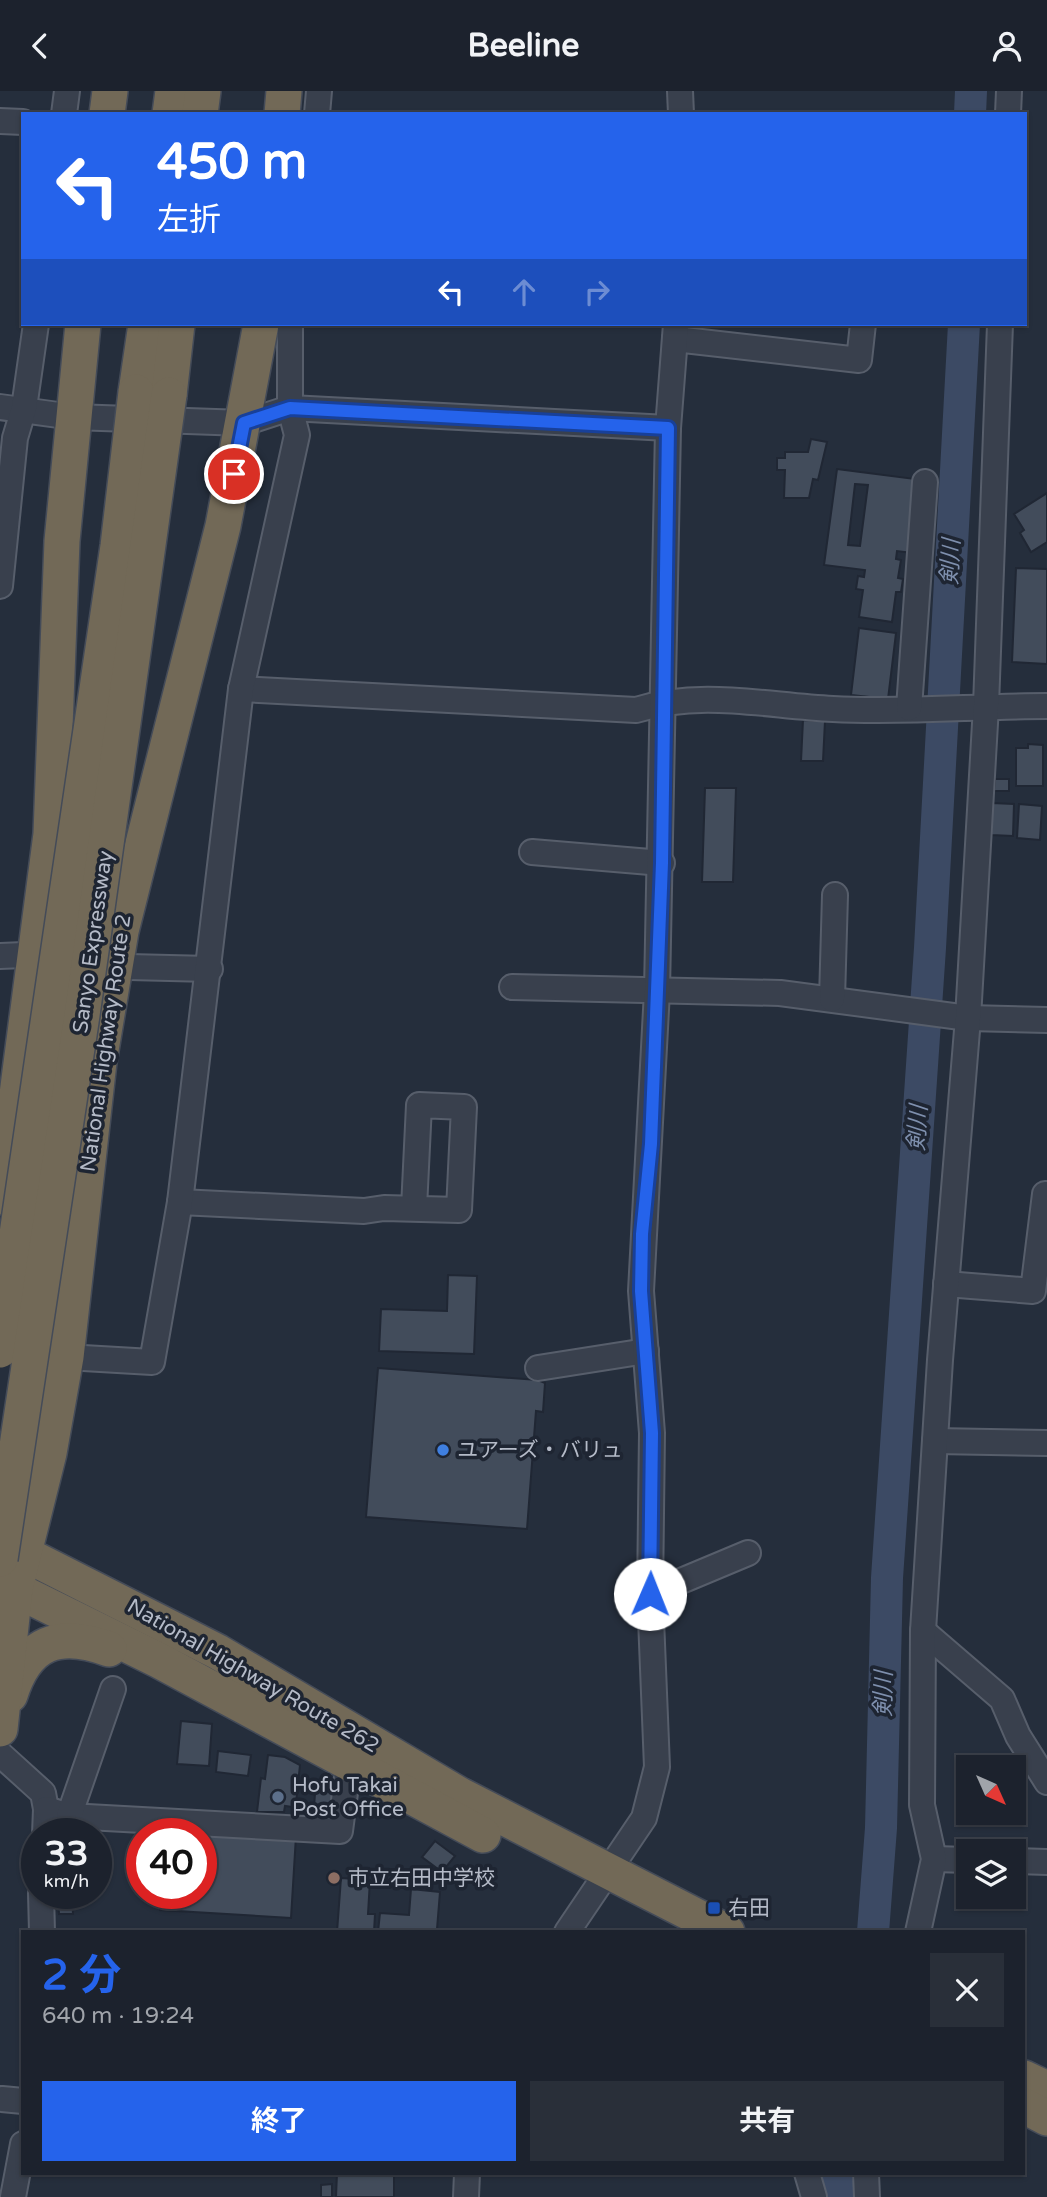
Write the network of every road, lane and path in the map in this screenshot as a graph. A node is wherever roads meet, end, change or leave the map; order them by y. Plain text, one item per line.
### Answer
1 (67, 91) edge
2 (110, 91) edge
3 (173, 91) edge
4 (203, 91) edge
5 (284, 91) edge
6 (680, 91) edge
7 (1009, 91) edge
8 (64, 112) edge
9 (107, 112) edge
10 (170, 112) edge
11 (201, 112) edge
12 (282, 112) edge
13 (681, 112) edge
14 (1008, 112) edge
15 (0, 121) edge
16 (21, 122) edge
17 (35, 326) edge
18 (83, 326) edge
19 (146, 326) edge
20 (176, 326) edge
21 (261, 326) edge
22 (290, 326) edge
23 (863, 326) edge
24 (1000, 326) edge
25 (676, 332) edge
26 (152, 393) junction
27 (12, 408) edge
28 (290, 408) junction
29 (73, 417) junction
30 (244, 423) junction
31 (668, 428) junction
32 (925, 482) dead end
33 (0, 586) edge
34 (241, 689) junction
35 (663, 701) junction
36 (1047, 706) edge
37 (981, 707) junction
38 (915, 708) junction
39 (532, 852) dead end
40 (662, 863) junction
41 (835, 895) dead end
42 (129, 967) dead end
43 (210, 969) junction
44 (512, 987) dead end
45 (657, 991) junction
46 (832, 999) junction
47 (968, 1018) junction
48 (1047, 1020) edge
49 (1045, 1194) dead end
50 (0, 1197) edge
51 (180, 1202) junction
52 (414, 1208) dead end
53 (946, 1284) junction
54 (0, 1350) edge
55 (646, 1351) junction
56 (66, 1357) junction
57 (538, 1368) dead end
58 (935, 1441) junction
59 (1047, 1443) edge
60 (748, 1553) dead end
61 (9, 1576) edge
62 (650, 1594) junction
63 (923, 1630) junction
64 (160, 1661) junction
65 (113, 1689) dead end
66 (0, 1728) edge
67 (0, 1754) edge
68 (349, 1762) junction
69 (1047, 1782) edge
70 (57, 1812) junction
71 (54, 1818) edge
72 (934, 1859) junction
73 (956, 1860) edge
74 (1026, 1861) edge
75 (1047, 1862) edge
76 (603, 1882) junction
77 (41, 1909) edge
78 (42, 1930) edge
79 (568, 1930) edge
80 (674, 1930) edge
81 (722, 1930) edge
82 (918, 1930) edge
83 (1025, 2078) edge
84 (1047, 2089) edge
85 (1025, 2107) edge
86 (1047, 2118) edge
87 (21, 2155) edge
88 (467, 2175) edge
89 (808, 2175) edge
90 (866, 2175) edge
91 (13, 2197) edge
92 (466, 2197) edge
93 (814, 2197) edge
94 (867, 2197) edge

1 - 8 street
2 - 9 highway
3 - 10 highway
4 - 11 highway
5 - 12 highway
6 - 13 street
7 - 14 street
15 - 16 street
17 - 27 street
18 - 29 highway
19 - 26 highway, Sanyo Expressway
20 - 26 highway, Sanyo Expressway
21 - 30 highway, National Highway Route 2
22 - 28 street
23 - 25 street
24 - 37 street
25 - 31 street
26 - 54 highway, Sanyo Expressway, bridge
26 - 61 highway, Sanyo Expressway, bridge
27 - 29 street
27 - 33 street
28 - 30 street
28 - 31 street
28 - 34 street
29 - 30 street
29 - 50 highway
30 - 56 highway, National Highway Route 2
31 - 35 street
32 - 38 street
34 - 35 street
34 - 43 street
35 - 38 street
35 - 40 street
36 - 37 street
37 - 38 street
37 - 47 street
39 - 40 street
40 - 45 street
41 - 46 street
42 - 43 street
43 - 51 street
44 - 45 street
45 - 46 street
45 - 55 street
46 - 47 street
47 - 48 street
47 - 53 street
49 - 53 street
51 - 52 street
51 - 56 street
53 - 58 street
55 - 57 street
55 - 62 street
56 - 61 highway, National Highway Route 2
58 - 59 street
58 - 63 street
60 - 62 street
61 - 64 highway, National Highway Route 262
61 - 66 highway, National Highway Route 2
61 - 76 highway, National Highway Route 262
62 - 76 street
63 - 69 street
63 - 72 street
64 - 66 highway
64 - 68 highway, National Highway Route 262
65 - 70 street
67 - 70 street
68 - 70 street
68 - 76 highway, National Highway Route 262
70 - 71 street
72 - 73 street
72 - 82 street
74 - 75 street
76 - 79 street
76 - 80 highway, National Highway Route 262
76 - 81 highway, National Highway Route 262
77 - 78 street
83 - 84 highway
85 - 86 highway
87 - 91 street
88 - 92 street
89 - 93 street
90 - 94 street

